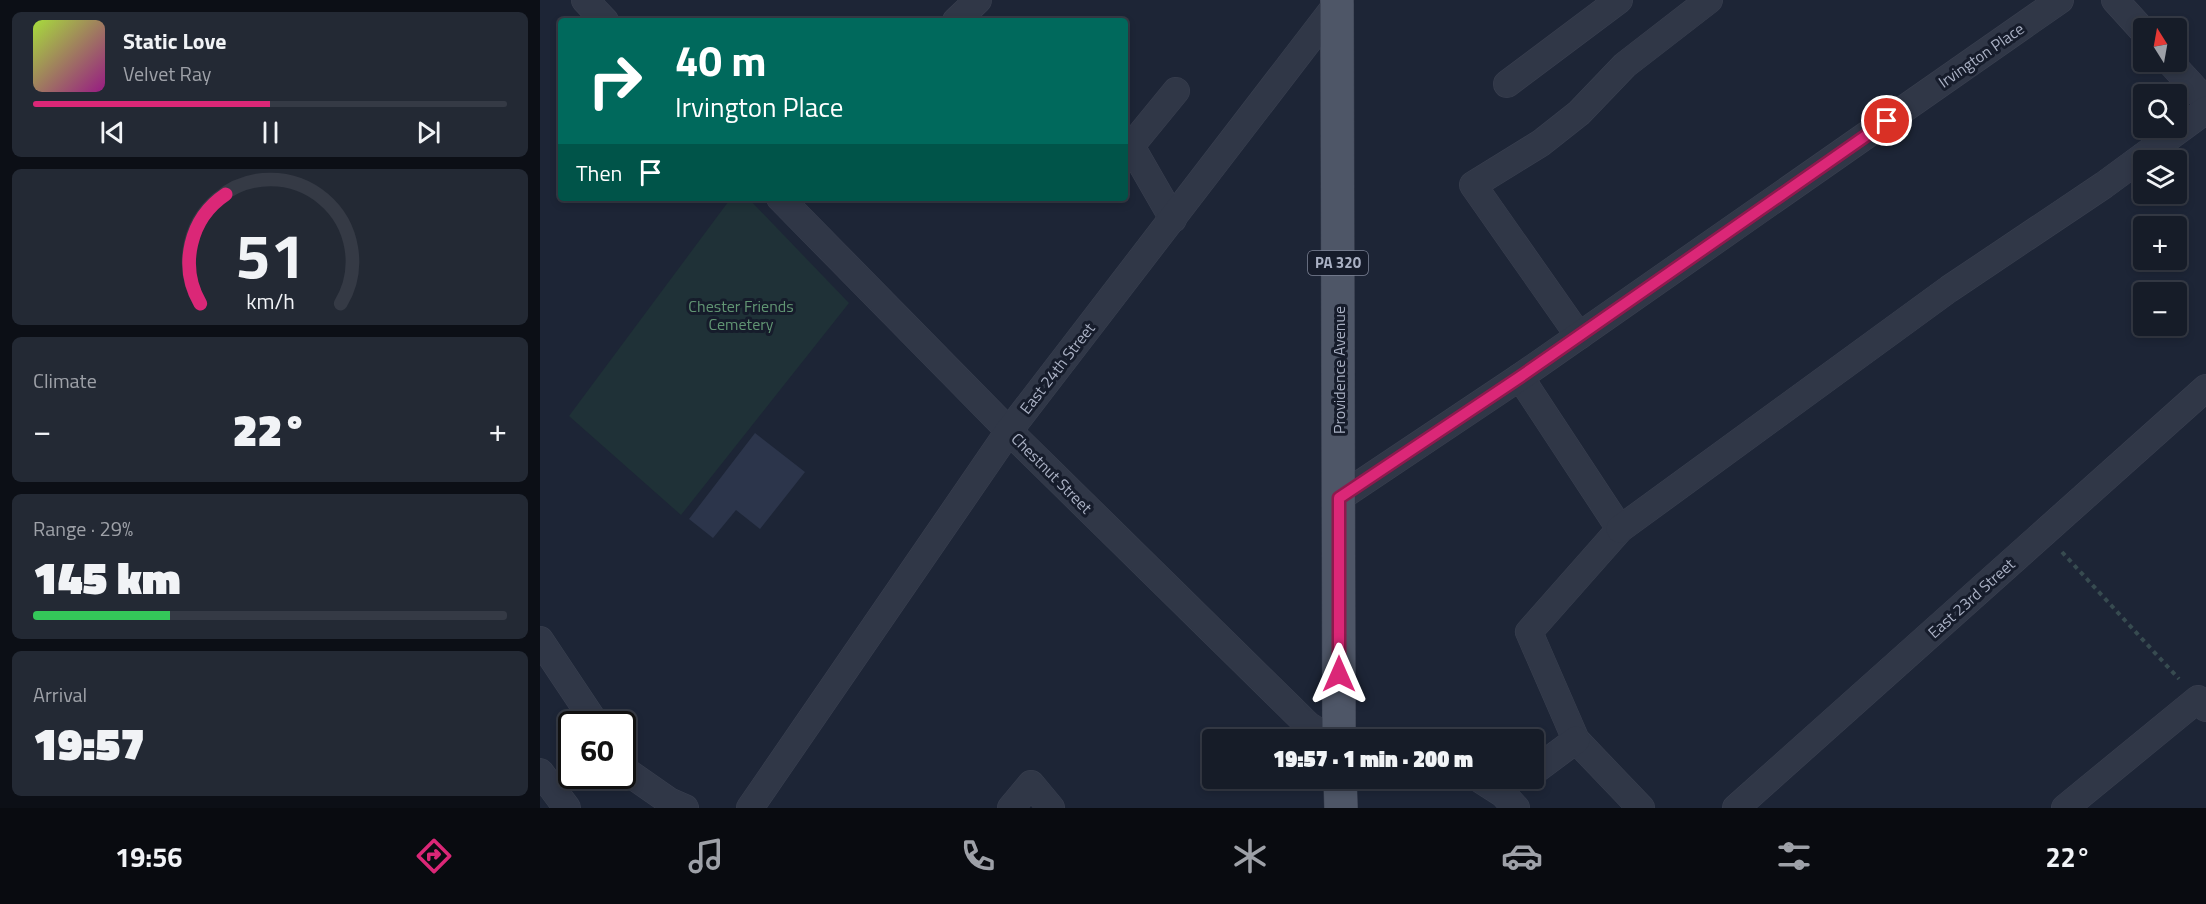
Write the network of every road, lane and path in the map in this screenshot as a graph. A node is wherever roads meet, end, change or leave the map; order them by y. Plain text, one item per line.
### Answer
1 (585, 0) edge
2 (978, 0) edge
3 (1619, 0) edge
4 (1709, 0) edge
5 (2060, 0) edge
6 (2115, 0) edge
7 (1338, 1) edge
8 (602, 18) edge
9 (959, 18) edge
10 (2133, 20) edge
11 (2179, 72) edge
12 (1507, 84) dead end
13 (1176, 91) dead end
14 (2206, 101) edge
15 (2206, 110) edge
16 (783, 201) edge
17 (1173, 219) junction
18 (1579, 336) junction
19 (1520, 377) junction
20 (2206, 388) edge
21 (1009, 431) junction
22 (1339, 498) junction
23 (1620, 529) junction
24 (2044, 532) junction
25 (540, 640) edge
26 (2202, 704) edge
27 (587, 711) edge
28 (1314, 729) edge
29 (1339, 729) edge
30 (1576, 740) junction
31 (1544, 764) edge
32 (540, 772) edge
33 (636, 778) edge
34 (1340, 789) edge
35 (1493, 789) edge
36 (1509, 801) edge
37 (567, 808) edge
38 (685, 808) edge
39 (750, 808) edge
40 (1011, 808) edge
41 (1051, 808) edge
42 (1341, 808) edge
43 (1641, 808) edge
44 (1736, 808) edge
45 (2065, 808) edge

1 - 8 street
2 - 9 street
3 - 12 street
4 - 18 street
5 - 18 street, Irvington Place
6 - 10 street
7 - 17 street, East 24th Street
7 - 22 main road, Providence Avenue / PA 320
11 - 14 street
13 - 17 street
15 - 23 street
16 - 21 street, Chestnut Street
17 - 21 street, East 24th Street
18 - 19 street, Irvington Place
19 - 22 street, Irvington Place
19 - 23 street
20 - 24 street, East 23rd Street
21 - 28 street, Chestnut Street
21 - 39 street, East 24th Street
22 - 29 main road, Providence Avenue / PA 320
23 - 30 street
24 - 26 path
24 - 44 street, East 23rd Street
25 - 27 street
26 - 45 street
30 - 31 street
30 - 43 street
32 - 37 street
33 - 38 street
34 - 42 main road
35 - 36 street
40 - 41 street

